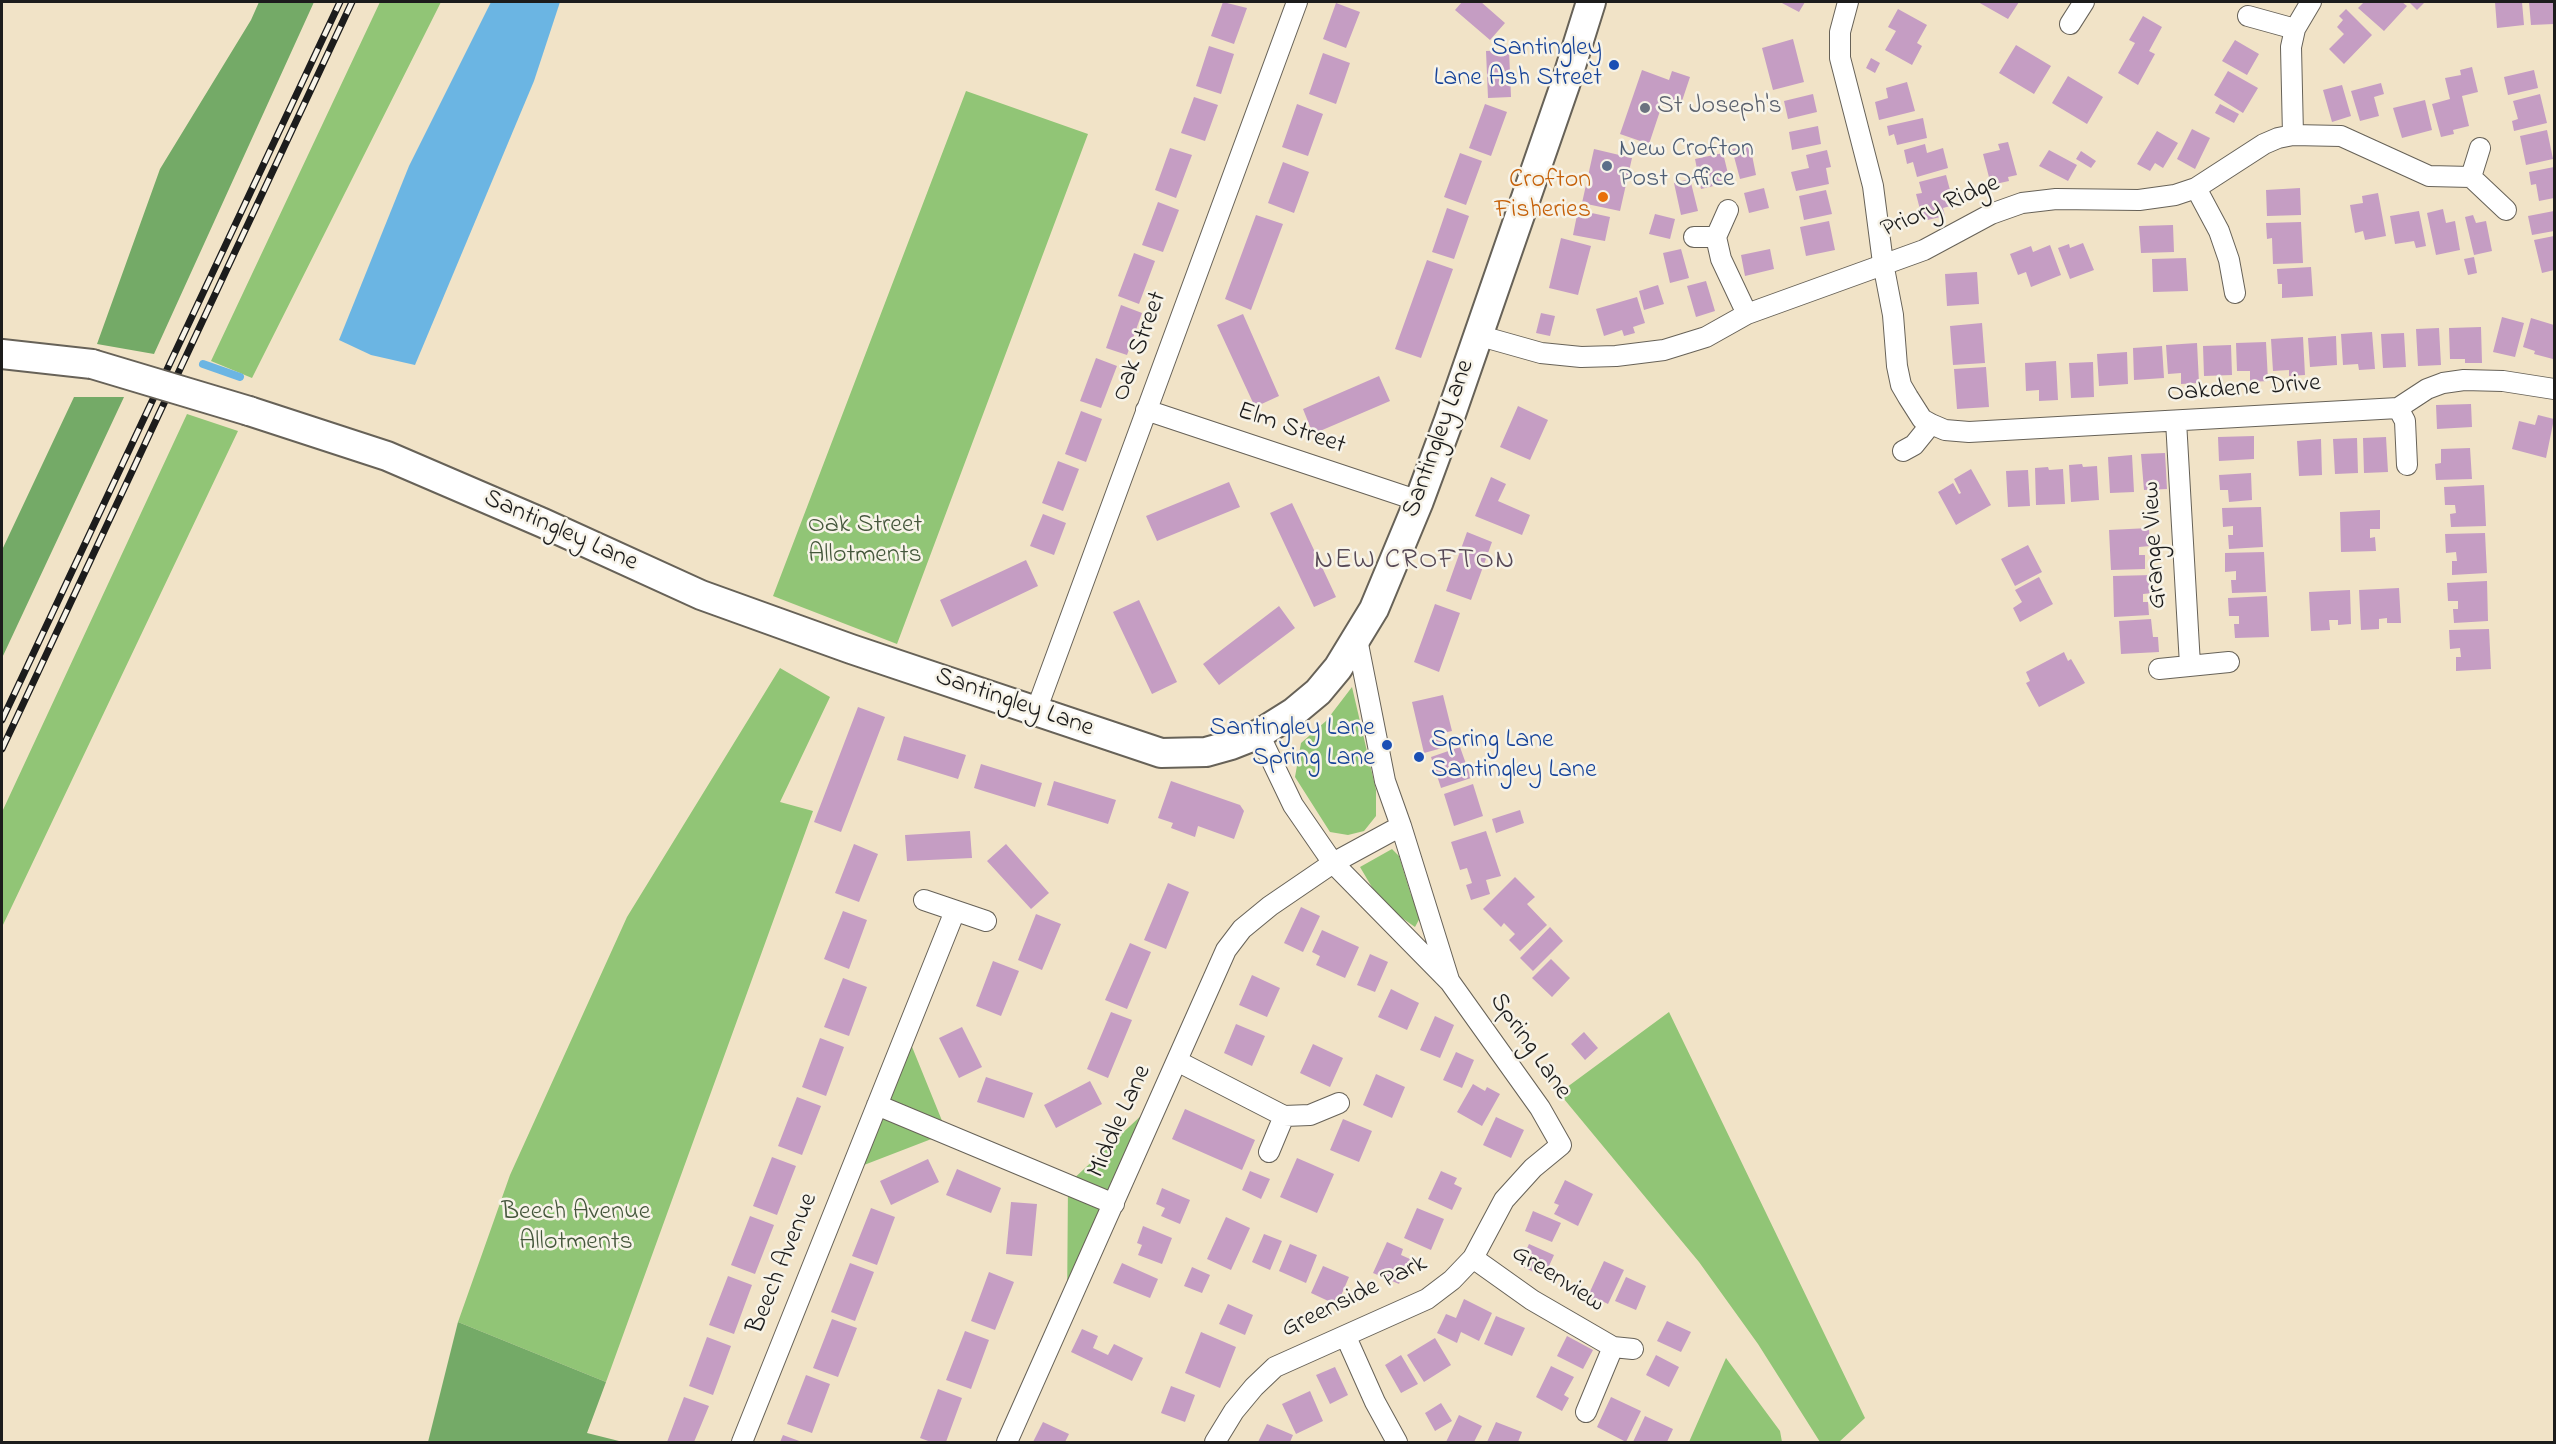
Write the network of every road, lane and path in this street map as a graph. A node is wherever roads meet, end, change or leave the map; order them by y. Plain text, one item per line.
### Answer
1 (1297, 2) edge
2 (1591, 2) edge
3 (1848, 2) edge
4 (2084, 2) edge
5 (2311, 2) edge
6 (2248, 16) dead end
7 (2070, 24) dead end
8 (2295, 29) junction
9 (2293, 135) junction
10 (2480, 148) dead end
11 (2471, 177) junction
12 (2196, 188) junction
13 (1728, 210) dead end
14 (2506, 210) dead end
15 (1694, 237) dead end
16 (1716, 237) junction
17 (1883, 263) junction
18 (2235, 293) dead end
19 (1747, 315) junction
20 (1477, 335) junction
21 (2, 354) edge
22 (2554, 389) edge
23 (2398, 408) junction
24 (1146, 410) junction
25 (2176, 421) junction
26 (1930, 424) junction
27 (1903, 451) dead end
28 (2407, 465) dead end
29 (1419, 501) junction
30 (1357, 639) junction
31 (2229, 662) dead end
32 (2190, 665) junction
33 (2159, 669) dead end
34 (1036, 711) junction
35 (1259, 734) junction
36 (1401, 826) junction
37 (1333, 863) junction
38 (924, 900) dead end
39 (955, 910) junction
40 (986, 921) dead end
41 (1450, 982) junction
42 (1177, 1061) junction
43 (1339, 1103) dead end
44 (877, 1105) junction
45 (1284, 1116) junction
46 (1561, 1145) joint
47 (1269, 1152) dead end
48 (1114, 1204) junction
49 (1473, 1258) junction
50 (1346, 1337) junction
51 (1613, 1347) junction
52 (1633, 1349) dead end
53 (1586, 1412) dead end
54 (742, 1443) edge
55 (1007, 1443) edge
56 (1215, 1443) edge
57 (1397, 1443) edge

1 - 24 street, Oak Street
2 - 20 street, Santingley Lane
3 - 17 street
4 - 7 street
5 - 8 street
6 - 8 street
8 - 9 street
9 - 11 street, Priory Ridge
9 - 12 street, Priory Ridge
10 - 11 street
11 - 14 street
12 - 17 street, Priory Ridge
12 - 18 street
13 - 16 street
15 - 16 street
16 - 19 street
17 - 19 street, Priory Ridge
17 - 26 street
19 - 20 street, Priory Ridge
20 - 29 street, Santingley Lane
21 - 34 street, Santingley Lane, bridge
22 - 23 street, Oakdene Drive
23 - 25 street, Oakdene Drive
23 - 28 street
24 - 29 street, Elm Street
24 - 34 street, Oak Street
25 - 26 street, Oakdene Drive
25 - 32 street, Grange View
26 - 27 street
29 - 30 street, Santingley Lane
30 - 35 street, Santingley Lane
30 - 36 street, Spring Lane
31 - 32 street
32 - 33 street
34 - 35 street, Santingley Lane
35 - 37 street, Spring Lane
36 - 37 street
36 - 41 street, Spring Lane
37 - 41 street, Spring Lane
37 - 42 street, Middle Lane
38 - 39 street
39 - 40 street
39 - 44 street, Beech Avenue
41 - 46 street, Spring Lane
42 - 45 street
42 - 48 street, Middle Lane
43 - 45 street
44 - 48 street
44 - 54 street, Beech Avenue
45 - 47 street
46 - 49 street, Greenside Park
48 - 55 street, Middle Lane
49 - 50 street, Greenside Park
49 - 51 street, Greenview
50 - 56 street, Greenside Park
50 - 57 street
51 - 52 street, Greenview
51 - 53 street, Greenview

